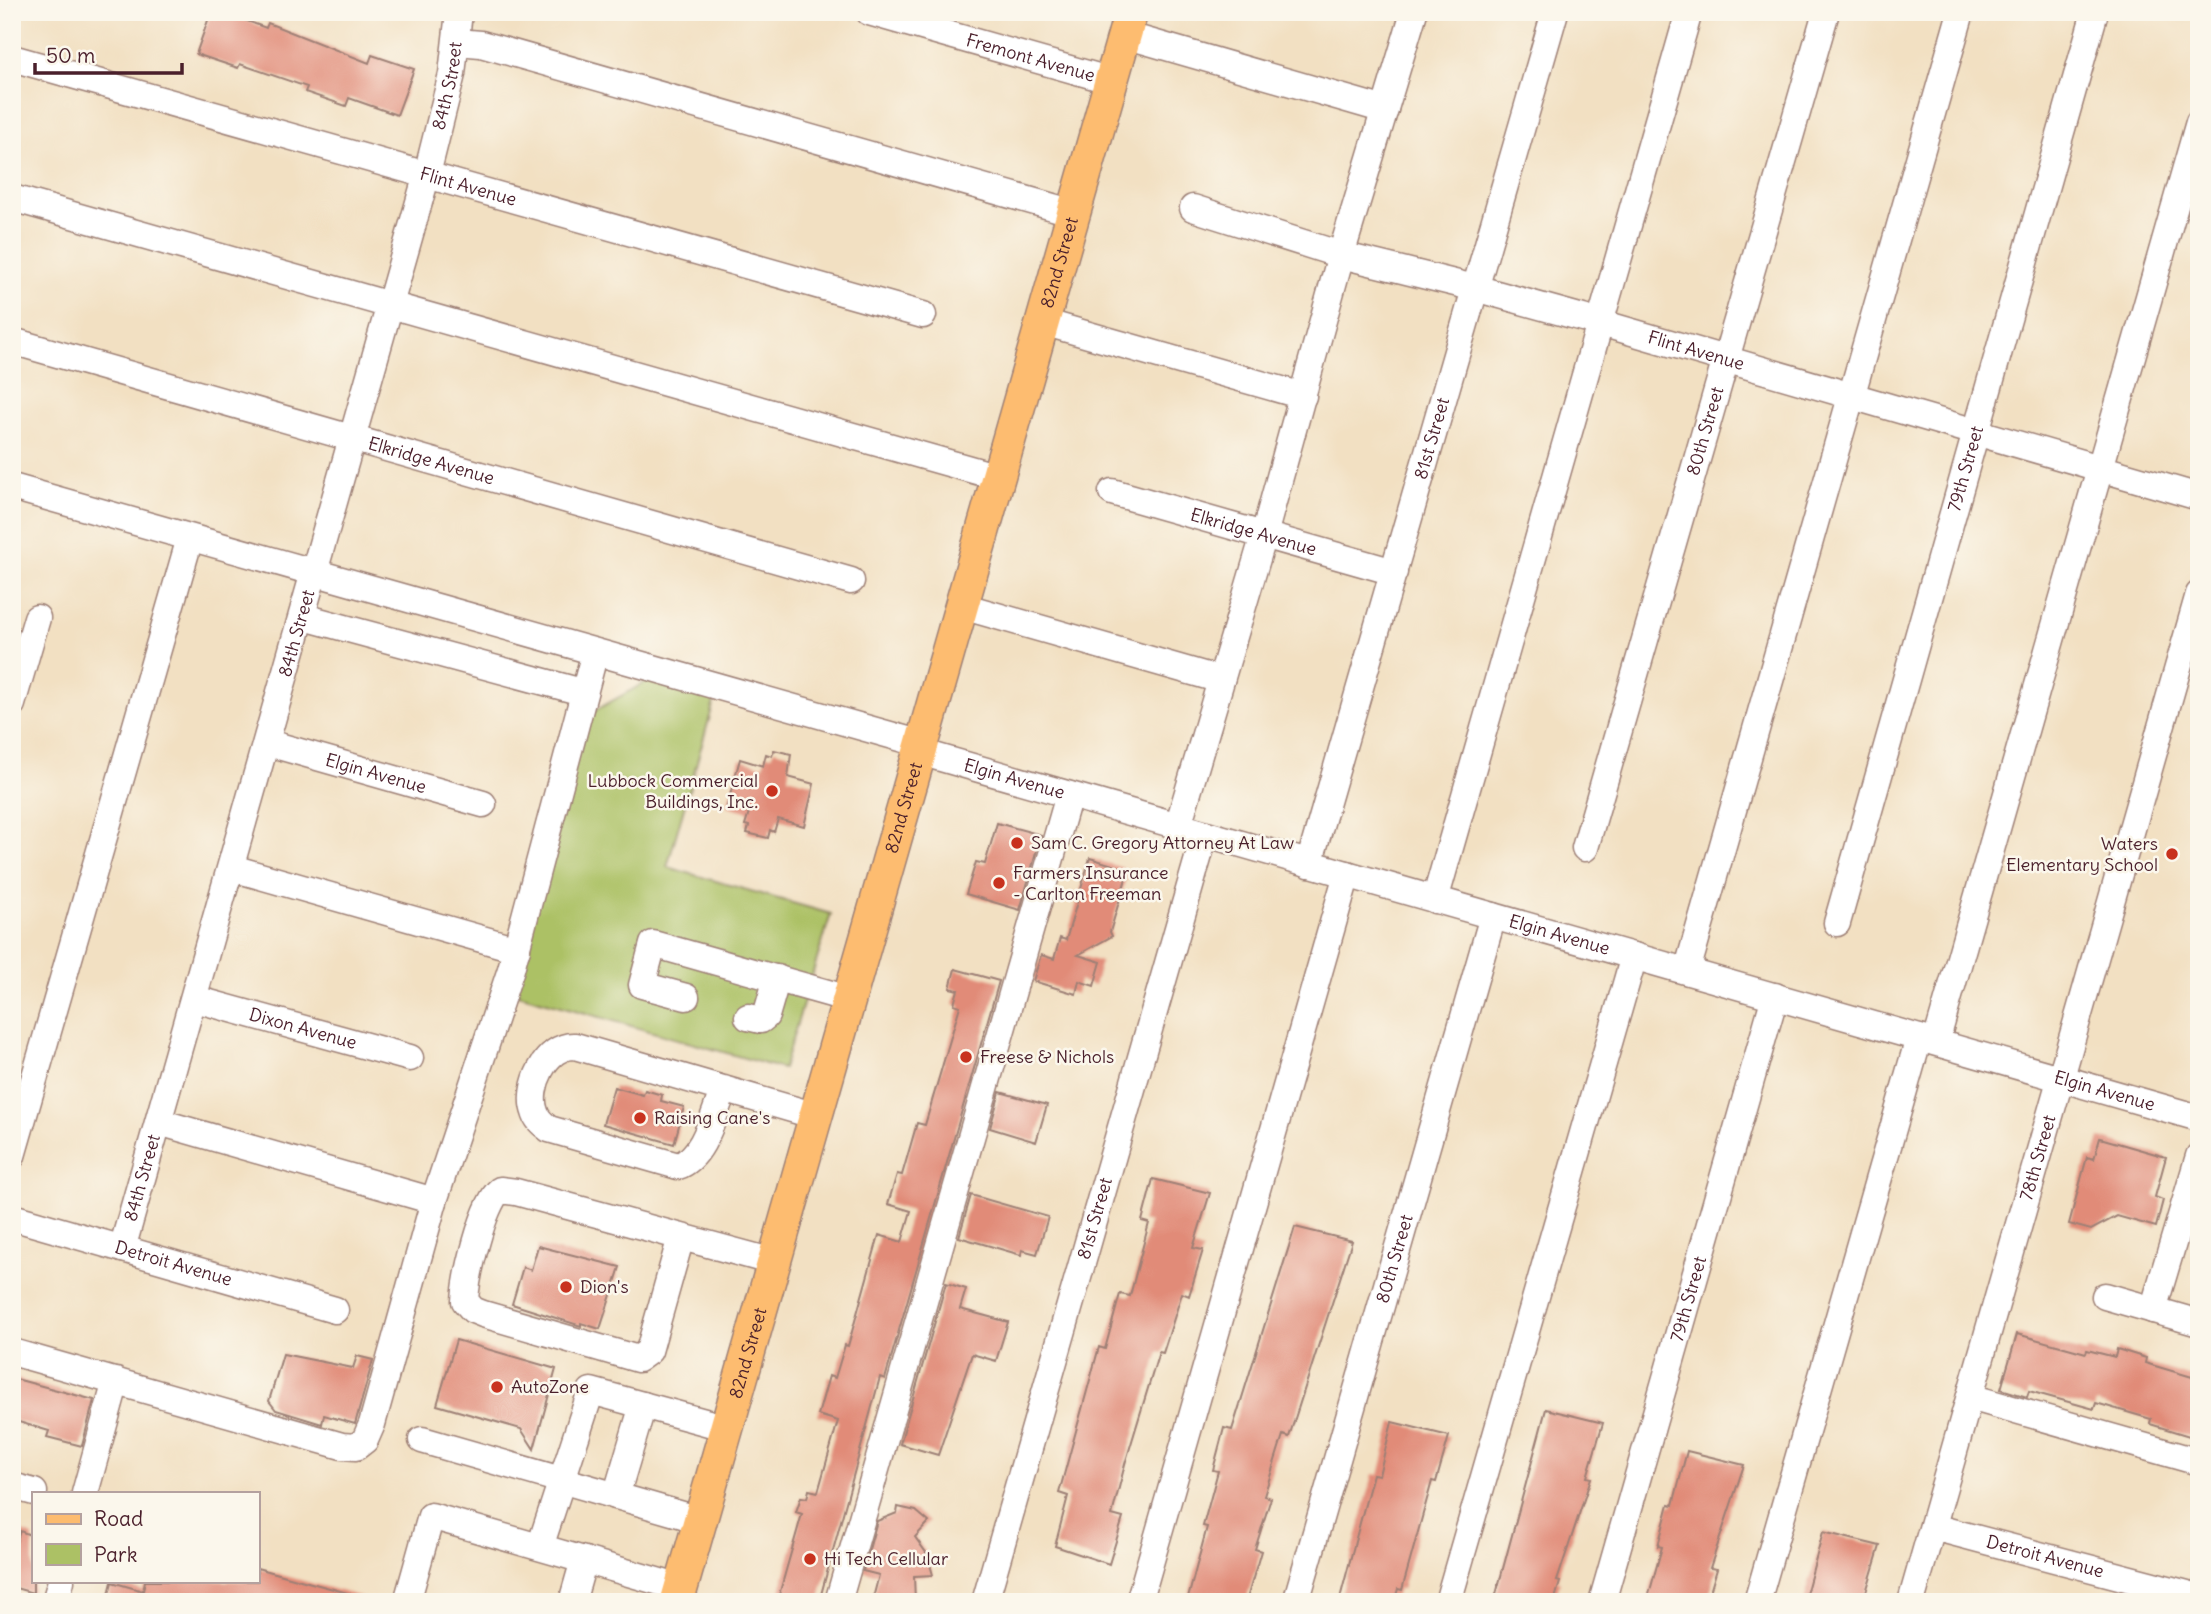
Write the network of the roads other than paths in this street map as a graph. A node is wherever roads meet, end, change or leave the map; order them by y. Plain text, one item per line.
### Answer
1 (459, 12) edge
2 (869, 12) edge
3 (1414, 12) edge
4 (1555, 12) edge
5 (1689, 12) edge
6 (1826, 12) edge
7 (1961, 12) edge
8 (2095, 12) edge
9 (1128, 24) edge
10 (457, 42) junction
11 (12, 58) edge
12 (1112, 81) junction
13 (1385, 110) junction
14 (2199, 122) edge
15 (427, 174) junction
16 (12, 198) edge
17 (1193, 208) dead end
18 (1074, 214) junction
19 (1341, 255) junction
20 (1475, 288) junction
21 (390, 305) junction
22 (923, 315) dead end
23 (1043, 322) junction
24 (1601, 323) junction
25 (12, 341) edge
26 (1726, 360) junction
27 (1850, 395) junction
28 (1303, 396) junction
29 (1977, 431) junction
30 (353, 440) junction
31 (2099, 469) junction
32 (998, 477) junction
33 (12, 487) edge
34 (1112, 492) dead end
35 (2199, 497) edge
36 (1264, 535) junction
37 (190, 538) junction
38 (316, 570) junction
39 (1394, 572) junction
40 (851, 582) dead end
41 (2199, 594) edge
42 (962, 606) junction
43 (304, 617) junction
44 (37, 618) dead end
45 (595, 652) junction
46 (1221, 680) junction
47 (582, 692) junction
48 (12, 704) edge
49 (268, 743) junction
50 (921, 748) junction
51 (1069, 795) junction
52 (483, 804) dead end
53 (1178, 826) junction
54 (1205, 834) junction
55 (1585, 848) dead end
56 (1309, 864) junction
57 (232, 868) junction
58 (1346, 874) junction
59 (1435, 900) junction
60 (1493, 916) junction
61 (1837, 923) dead end
62 (517, 949) junction
63 (1634, 956) junction
64 (1687, 971) junction
65 (777, 978) junction
66 (1775, 996) junction
67 (686, 998) dead end
68 (195, 999) junction
69 (849, 999) junction
70 (748, 1017) dead end
71 (1927, 1040) junction
72 (410, 1058) dead end
73 (2061, 1078) junction
74 (723, 1089) junction
75 (816, 1116) junction
76 (2199, 1118) edge
77 (159, 1122) junction
78 (12, 1156) edge
79 (2199, 1156) edge
80 (434, 1200) junction
81 (12, 1217) edge
82 (681, 1237) junction
83 (122, 1249) junction
84 (774, 1262) junction
85 (2105, 1296) dead end
86 (335, 1310) dead end
87 (2153, 1310) junction
88 (2199, 1323) edge
89 (12, 1352) edge
90 (116, 1381) junction
91 (1970, 1397) junction
92 (643, 1405) junction
93 (727, 1428) junction
94 (422, 1440) dead end
95 (2199, 1462) edge
96 (561, 1481) junction
97 (85, 1492) edge
98 (616, 1496) junction
99 (700, 1520) junction
100 (1933, 1527) junction
101 (540, 1547) junction
102 (584, 1560) junction
103 (61, 1582) edge
104 (679, 1595) edge
105 (2199, 1597) edge
106 (55, 1602) edge
107 (407, 1602) edge
108 (572, 1602) edge
109 (838, 1602) edge
110 (985, 1602) edge
111 (1139, 1602) edge
112 (1296, 1602) edge
113 (1448, 1602) edge
114 (1602, 1602) edge
115 (1757, 1602) edge
116 (1911, 1602) edge

1 - 10 street, 84th Street
2 - 12 street, Fremont Avenue
3 - 13 street
4 - 20 street, 81st Street
5 - 24 street
6 - 26 street, 80th Street
7 - 27 street
8 - 29 street, 79th Street
9 - 12 main road, 82nd Street
9 - 13 street
10 - 15 street, 84th Street
10 - 18 street
11 - 15 street, Flint Avenue
12 - 18 main road, 82nd Street
13 - 19 street
14 - 31 street
15 - 21 street, 84th Street
15 - 22 street, Flint Avenue
16 - 21 street
17 - 19 street, Flint Avenue
18 - 23 main road, 82nd Street
19 - 20 street, Flint Avenue
19 - 28 street
20 - 24 street, Flint Avenue
20 - 39 street, 81st Street
21 - 30 street, 84th Street
21 - 32 street
23 - 28 street
23 - 32 main road, 82nd Street
24 - 26 street, Flint Avenue
24 - 59 street
25 - 30 street, Elkridge Avenue
26 - 27 street, Flint Avenue
26 - 55 street, 80th Street
27 - 29 street, Flint Avenue
27 - 64 street
28 - 36 street
29 - 31 street, Flint Avenue
29 - 61 street, 79th Street
30 - 38 street, 84th Street
30 - 40 street, Elkridge Avenue
31 - 35 street, Flint Avenue
31 - 71 street
32 - 42 main road, 82nd Street
33 - 37 street, Elgin Avenue
34 - 36 street, Elkridge Avenue
36 - 39 street, Elkridge Avenue
36 - 46 street
37 - 38 street, Elgin Avenue
37 - 78 street
38 - 43 street, 84th Street
38 - 45 street, Elgin Avenue
39 - 56 street, 81st Street
41 - 73 street, 78th Street
42 - 46 street
42 - 50 main road, 82nd Street
43 - 47 street
43 - 49 street, 84th Street
44 - 48 street
45 - 47 street
45 - 50 street, Elgin Avenue
46 - 53 street
47 - 62 street
49 - 52 street, Elgin Avenue
49 - 57 street, 84th Street
50 - 51 street, Elgin Avenue
50 - 69 main road, 82nd Street
51 - 53 street, Elgin Avenue
51 - 109 street
53 - 54 street, Elgin Avenue
54 - 56 street, Elgin Avenue
54 - 110 street, 81st Street
56 - 58 street, Elgin Avenue
57 - 62 street
57 - 68 street, 84th Street
58 - 59 street, Elgin Avenue
58 - 111 street
59 - 60 street, Elgin Avenue
60 - 63 street, Elgin Avenue
60 - 112 street, 80th Street
62 - 80 street
63 - 64 street, Elgin Avenue
63 - 113 street
64 - 66 street, Elgin Avenue
65 - 67 street
65 - 69 street
65 - 70 street
66 - 71 street, Elgin Avenue
66 - 114 street, 79th Street
68 - 72 street, Dixon Avenue
68 - 77 street, 84th Street
69 - 75 main road, 82nd Street
71 - 73 street, Elgin Avenue
71 - 115 street
73 - 76 street, Elgin Avenue
73 - 91 street, 78th Street
74 - 74 street
74 - 75 street
75 - 84 main road, 82nd Street
77 - 80 street
77 - 83 street, 84th Street
79 - 87 street
80 - 90 street
81 - 83 street, Detroit Avenue
82 - 82 street
82 - 84 street
83 - 86 street, Detroit Avenue
84 - 93 main road, 82nd Street
85 - 87 street
87 - 88 street
89 - 90 street
90 - 97 street
91 - 95 street
91 - 100 street, 78th Street
92 - 93 street
92 - 96 street
92 - 98 street
93 - 99 main road, 82nd Street
94 - 96 street
96 - 98 street
96 - 101 street
98 - 99 street
99 - 104 main road, 82nd Street
100 - 105 street, Detroit Avenue
100 - 116 street, 78th Street
101 - 102 street
101 - 107 street
102 - 104 street
102 - 108 street
103 - 106 street

